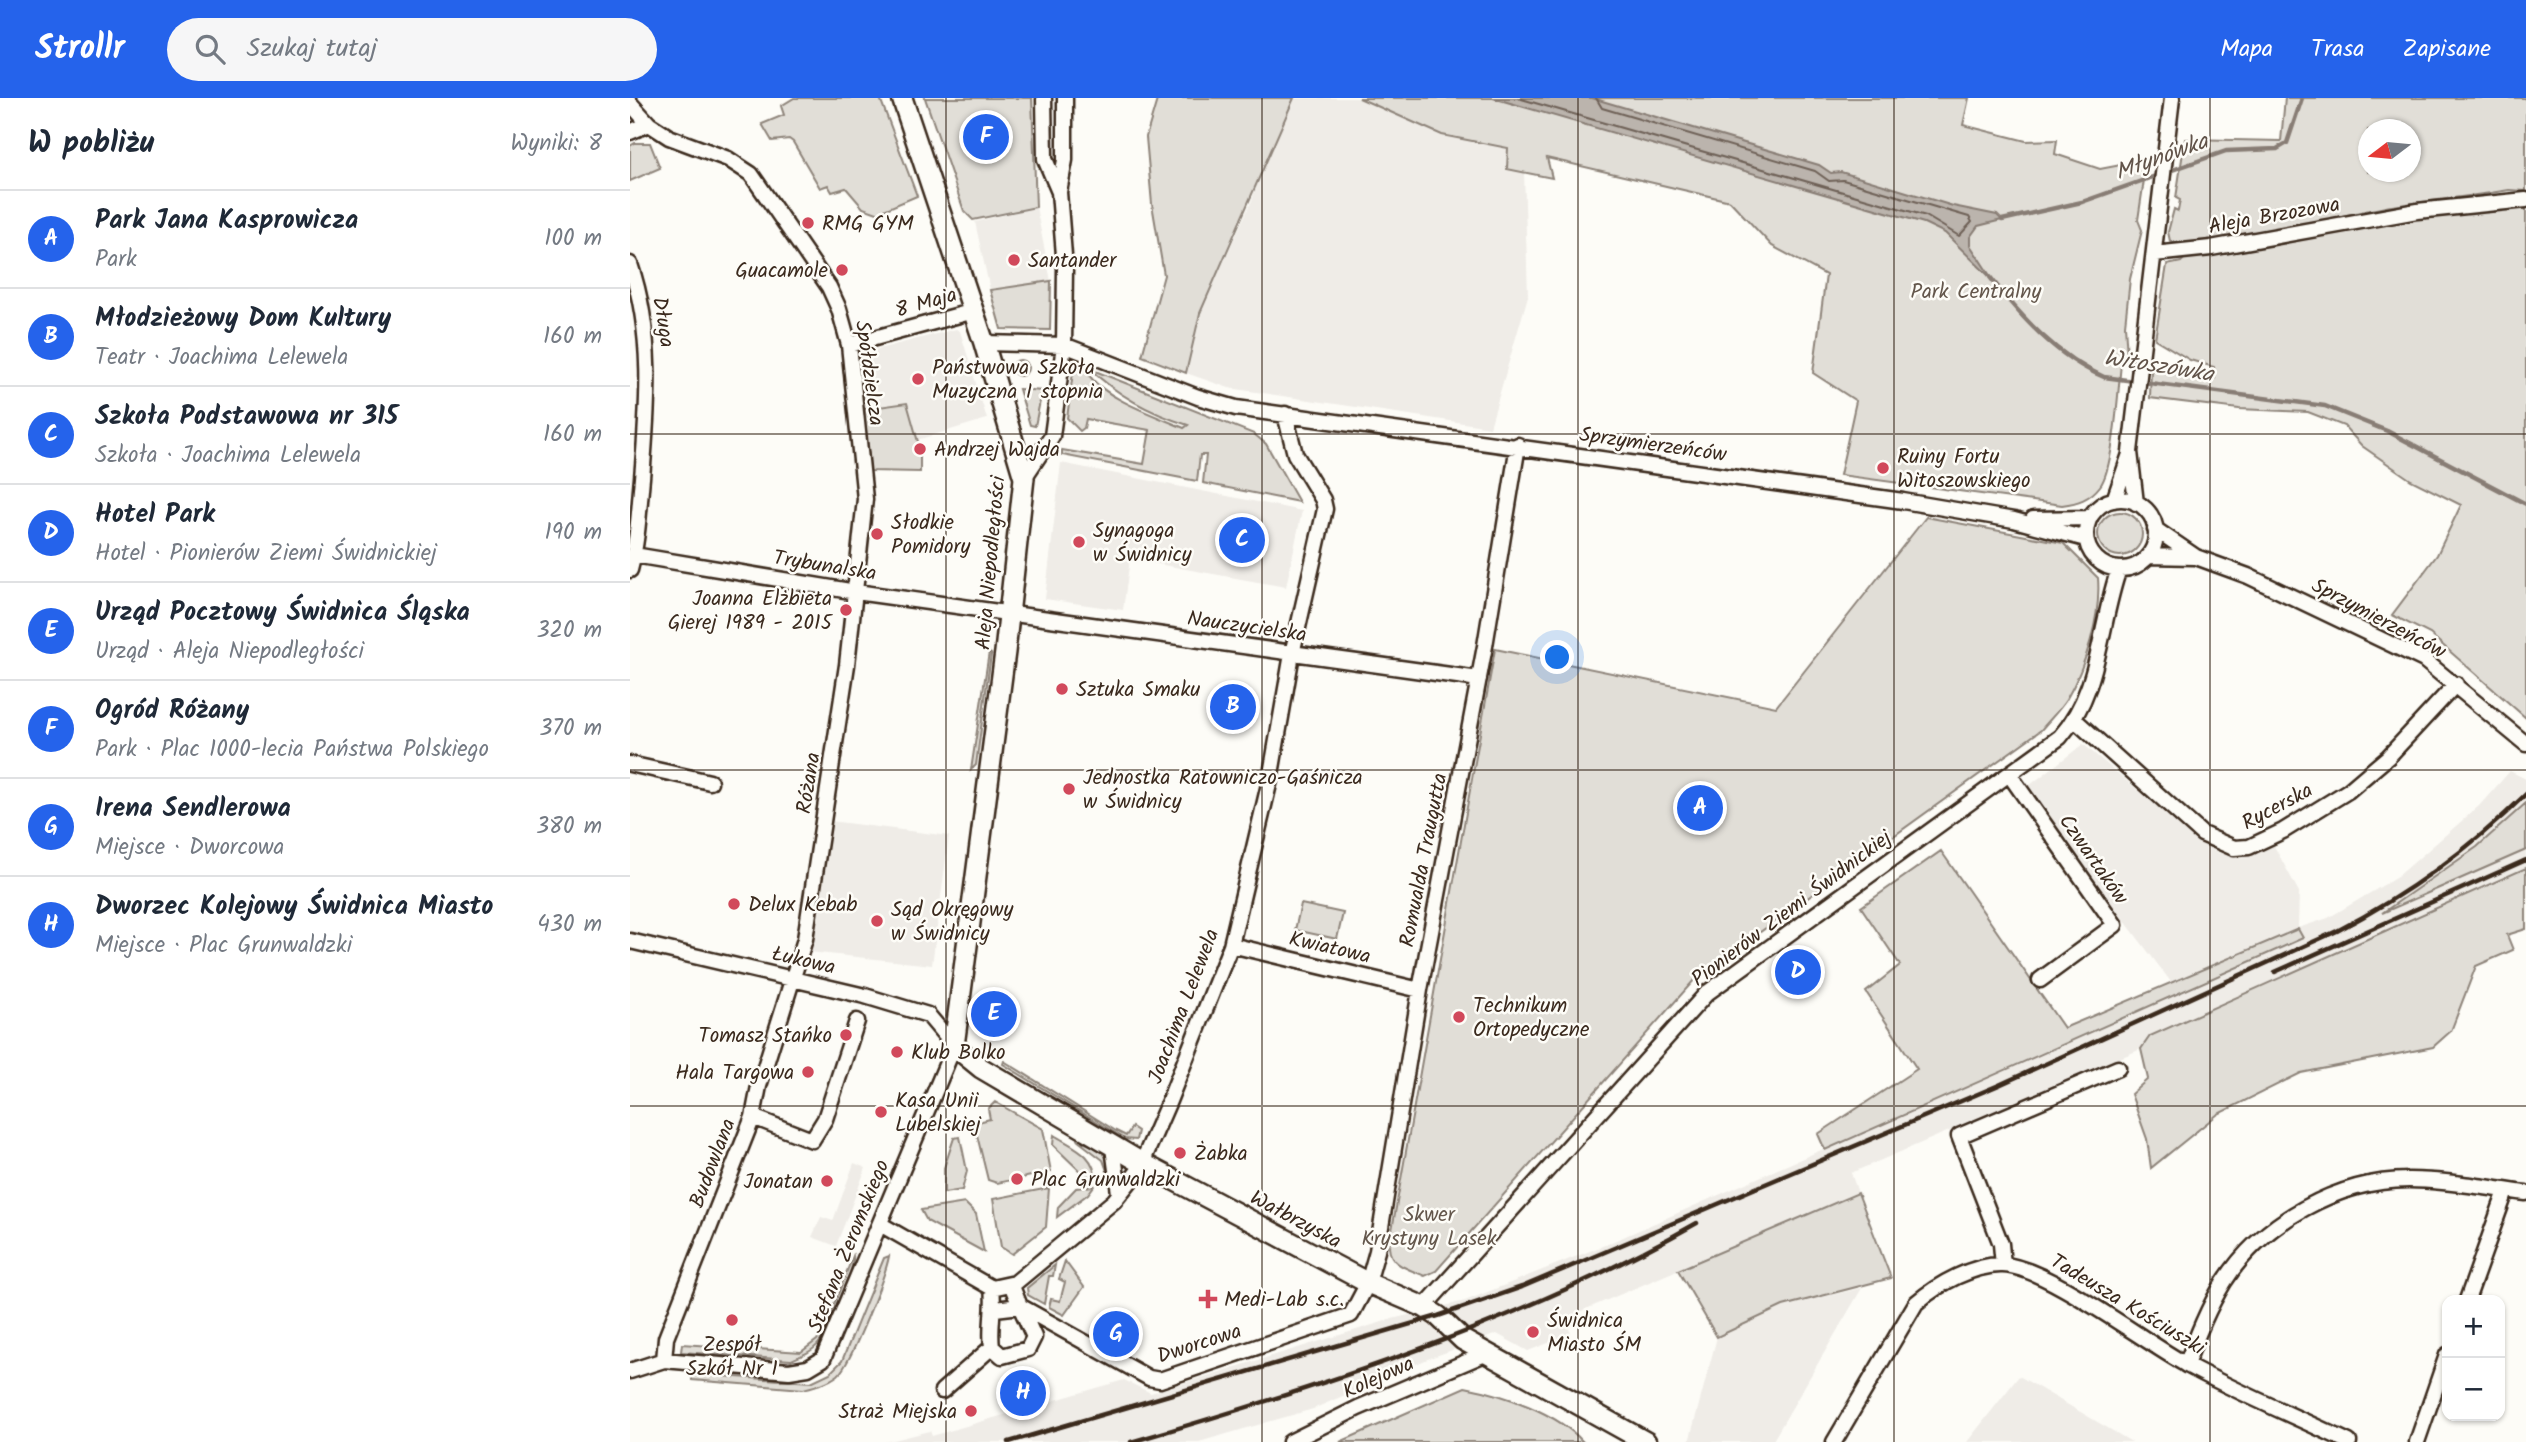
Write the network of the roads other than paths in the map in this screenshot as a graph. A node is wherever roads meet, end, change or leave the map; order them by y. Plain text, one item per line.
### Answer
1 (902, 98) edge
2 (1044, 98) edge
3 (1065, 98) edge
4 (2171, 100) edge
5 (630, 103) edge
6 (649, 124) junction
7 (630, 132) edge
8 (1059, 192) junction
9 (2526, 200) edge
10 (2154, 254) junction
11 (630, 264) edge
12 (974, 311) junction
13 (984, 343) junction
14 (849, 345) junction
15 (1064, 345) junction
16 (1285, 414) junction
17 (1518, 445) junction
18 (2130, 452) junction
19 (1024, 478) junction
20 (2113, 500) junction
21 (2136, 503) junction
22 (2090, 518) junction
23 (634, 520) edge
24 (2014, 520) junction
25 (2155, 529) junction
26 (2086, 539) junction
27 (634, 555) junction
28 (2148, 556) junction
29 (2196, 557) junction
30 (2119, 569) junction
31 (630, 570) edge
32 (856, 592) junction
33 (1010, 613) junction
34 (1292, 654) junction
35 (1479, 679) junction
36 (2456, 684) junction
37 (2075, 720) junction
38 (2526, 744) edge
39 (630, 764) edge
40 (2009, 774) junction
41 (710, 782) dead end
42 (630, 941) edge
43 (1231, 945) junction
44 (793, 979) junction
45 (2040, 980) dead end
46 (1420, 990) junction
47 (861, 1009) junction
48 (954, 1046) junction
49 (2118, 1068) dead end
50 (753, 1117) junction
51 (1113, 1147) junction
52 (1142, 1163) junction
53 (2506, 1191) junction
54 (1119, 1193) junction
55 (2526, 1193) edge
56 (880, 1224) junction
57 (2003, 1265) junction
58 (1368, 1283) junction
59 (1001, 1286) junction
60 (2469, 1295) edge
61 (1020, 1306) junction
62 (1424, 1307) junction
63 (995, 1309) junction
64 (992, 1347) junction
65 (1485, 1354) junction
66 (2446, 1358) edge
67 (664, 1360) junction
68 (2186, 1365) junction
69 (633, 1367) edge
70 (943, 1391) dead end
71 (1638, 1440) edge
72 (1290, 1442) edge
73 (1834, 1442) edge
74 (2349, 1442) edge
75 (2417, 1442) edge

1 - 12 main road, Aleja Niepodległości
2 - 8 street
3 - 8 street
4 - 10 street
5 - 6 street, Spółdzielcza
6 - 7 street
6 - 14 street, Spółdzielcza
8 - 15 street
9 - 10 street, Aleja Brzozowa
10 - 18 street
11 - 23 street, Długa
12 - 13 main road, Aleja Niepodległości
12 - 14 street, 8 Maja
13 - 15 street
13 - 19 main road, Aleja Niepodległości
14 - 32 street, Spółdzielcza
15 - 16 street, Sprzymierzeńców
15 - 19 street
16 - 17 street, Sprzymierzeńców
16 - 34 street, Joachima Lelewela
17 - 24 street, Sprzymierzeńców
17 - 35 street, Romualda Traugutta
18 - 20 street
18 - 21 street
19 - 33 main road, Aleja Niepodległości
20 - 21 street
20 - 22 street
21 - 25 street
22 - 24 street, Sprzymierzeńców
22 - 26 street
23 - 27 street, Długa
24 - 26 street, Sprzymierzeńców
25 - 28 street
25 - 29 street, Sprzymierzeńców
26 - 30 street
27 - 31 street, Długa
27 - 32 street, Trybunalska
28 - 29 street, Sprzymierzeńców
28 - 30 street
29 - 36 street, Sprzymierzeńców
30 - 37 street, Pionierów Ziemi Świdnickiej
32 - 33 street, Trybunalska
32 - 44 street, Różana
33 - 34 street, Nauczycielska
33 - 48 main road, Aleja Niepodległości
34 - 35 street, Nauczycielska
34 - 43 street, Joachima Lelewela
35 - 46 street, Romualda Traugutta
36 - 37 street, Rycerska
36 - 38 street, Sprzymierzeńców
37 - 40 street, Pionierów Ziemi Świdnickiej
39 - 41 street
40 - 45 street, Czwartaków
40 - 62 street, Pionierów Ziemi Świdnickiej
42 - 44 street, Łukowa
43 - 46 street, Kwiatowa
43 - 52 street, Joachima Lelewela
44 - 47 street, Łukowa
44 - 50 street, Budowlana
46 - 58 street, Romualda Traugutta
47 - 48 street, Łukowa
47 - 50 street
48 - 51 main road
48 - 56 street, Stefana Żeromskiego
49 - 57 street
50 - 67 street, Budowlana
51 - 52 main road
51 - 54 street
52 - 54 street
52 - 58 main road, Wałbrzyska
53 - 55 street
53 - 60 street
53 - 68 street
54 - 59 street
56 - 59 street
56 - 67 street, Stefana Żeromskiego
57 - 68 street, Tadeusza Kościuszki
57 - 73 street, Tadeusza Kościuszki
58 - 61 street, Dworcowa
58 - 62 main road, Wałbrzyska
59 - 61 street
59 - 63 street
61 - 63 street
61 - 64 street
62 - 65 main road, Wałbrzyska
63 - 64 street
64 - 70 street
65 - 71 main road, Wałbrzyska
65 - 72 street, Kolejowa
66 - 75 street
67 - 69 street, Stefana Żeromskiego
68 - 74 street, Tadeusza Kościuszki

